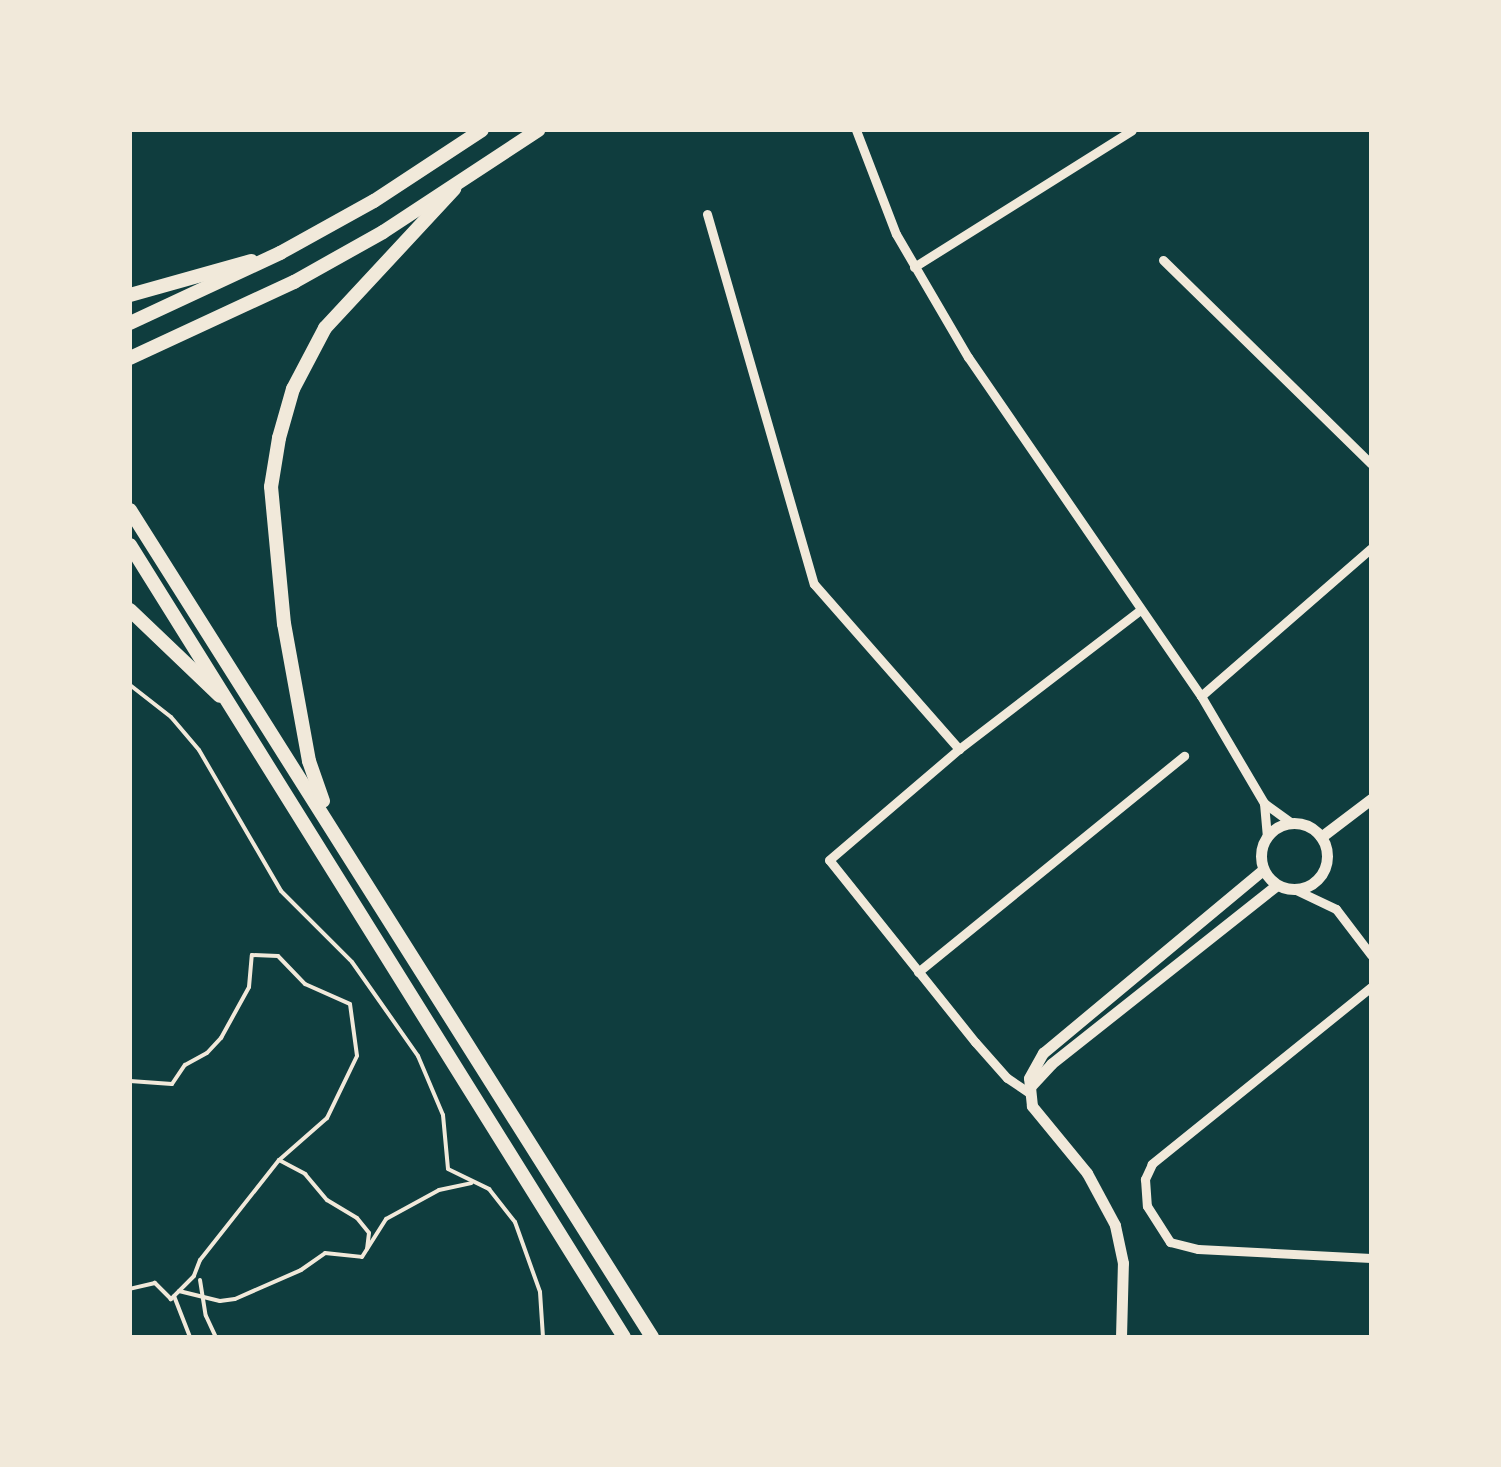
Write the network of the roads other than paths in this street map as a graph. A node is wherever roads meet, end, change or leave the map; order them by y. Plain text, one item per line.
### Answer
1 (482, 130) edge
2 (538, 130) edge
3 (856, 130) edge
4 (1132, 130) edge
5 (454, 189) junction
6 (707, 214) dead end
7 (280, 253) junction
8 (1162, 260) dead end
9 (914, 267) junction
10 (130, 295) edge
11 (130, 323) edge
12 (130, 358) edge
13 (1371, 464) edge
14 (130, 510) edge
15 (130, 545) edge
16 (1371, 548) edge
17 (130, 610) edge
18 (1140, 610) junction
19 (1201, 696) junction
20 (237, 712) junction
21 (960, 748) junction
22 (1184, 756) dead end
23 (1371, 800) edge
24 (1264, 803) junction
25 (1292, 823) junction
26 (332, 826) junction
27 (1267, 836) junction
28 (1321, 837) junction
29 (1264, 870) junction
30 (1277, 885) junction
31 (1296, 890) junction
32 (1371, 955) edge
33 (918, 972) junction
34 (1371, 987) edge
35 (1028, 1092) junction
36 (1371, 1258) edge
37 (624, 1337) edge
38 (652, 1337) edge
39 (1121, 1337) edge

1 - 7 highway
2 - 5 highway
3 - 9 street
4 - 9 street
5 - 12 highway
5 - 26 highway
6 - 21 street
7 - 10 highway
7 - 11 highway
8 - 13 street
9 - 18 street
14 - 26 highway
15 - 20 highway
16 - 19 street
17 - 20 highway
18 - 19 street
18 - 21 street
19 - 24 street
20 - 37 highway
21 - 33 street
22 - 33 street
23 - 28 street
24 - 25 street
24 - 27 street
25 - 27 street
25 - 28 street
26 - 38 highway
27 - 29 street
28 - 31 street
29 - 30 street
29 - 35 street
30 - 31 street
30 - 35 street
31 - 32 street
33 - 35 street
34 - 36 street
35 - 39 street

